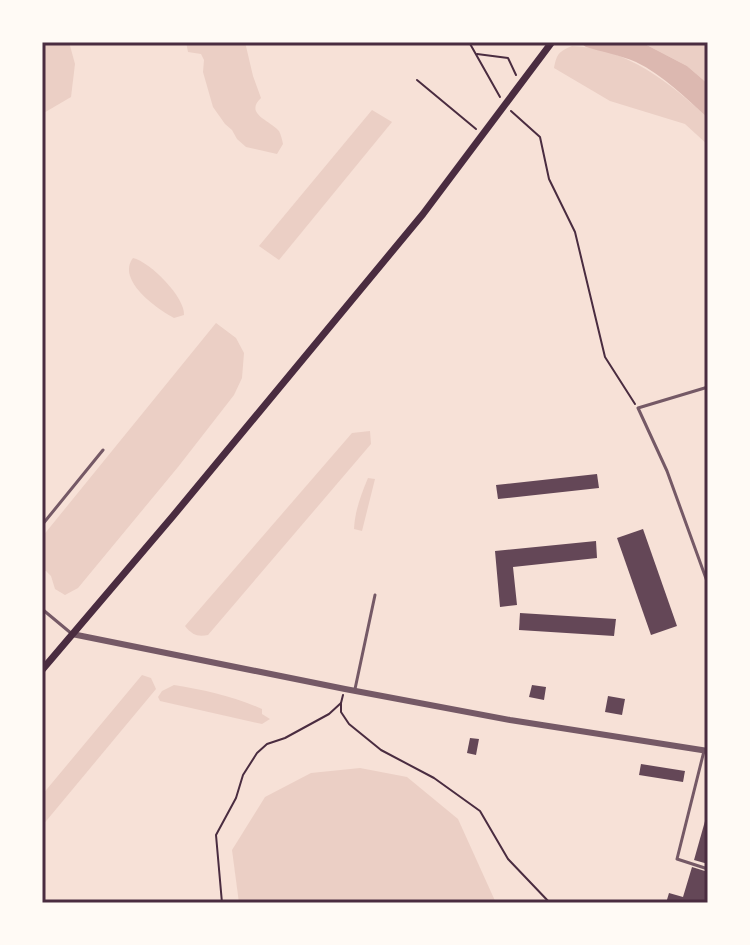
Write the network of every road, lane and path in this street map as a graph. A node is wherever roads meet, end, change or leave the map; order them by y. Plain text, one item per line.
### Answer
1 (469, 42) edge
2 (552, 42) edge
3 (475, 54) junction
4 (417, 80) dead end
5 (521, 85) junction
6 (505, 106) junction
7 (483, 135) junction
8 (708, 387) edge
9 (638, 408) junction
10 (103, 450) dead end
11 (42, 525) edge
12 (708, 584) edge
13 (375, 595) dead end
14 (42, 609) edge
15 (72, 634) junction
16 (42, 670) edge
17 (345, 689) junction
18 (355, 691) junction
19 (341, 703) junction
20 (706, 751) edge
21 (708, 869) edge
22 (222, 903) edge
23 (550, 903) edge

1 - 3 path
2 - 5 main road
3 - 5 path
3 - 6 path
4 - 7 path
5 - 6 main road
6 - 7 main road
6 - 9 path
7 - 15 main road
8 - 9 lane
9 - 12 lane
10 - 11 lane
13 - 18 lane
14 - 15 lane
15 - 16 main road
15 - 17 street
17 - 18 street
17 - 19 path
18 - 20 street
19 - 22 path
19 - 23 path
20 - 21 lane

